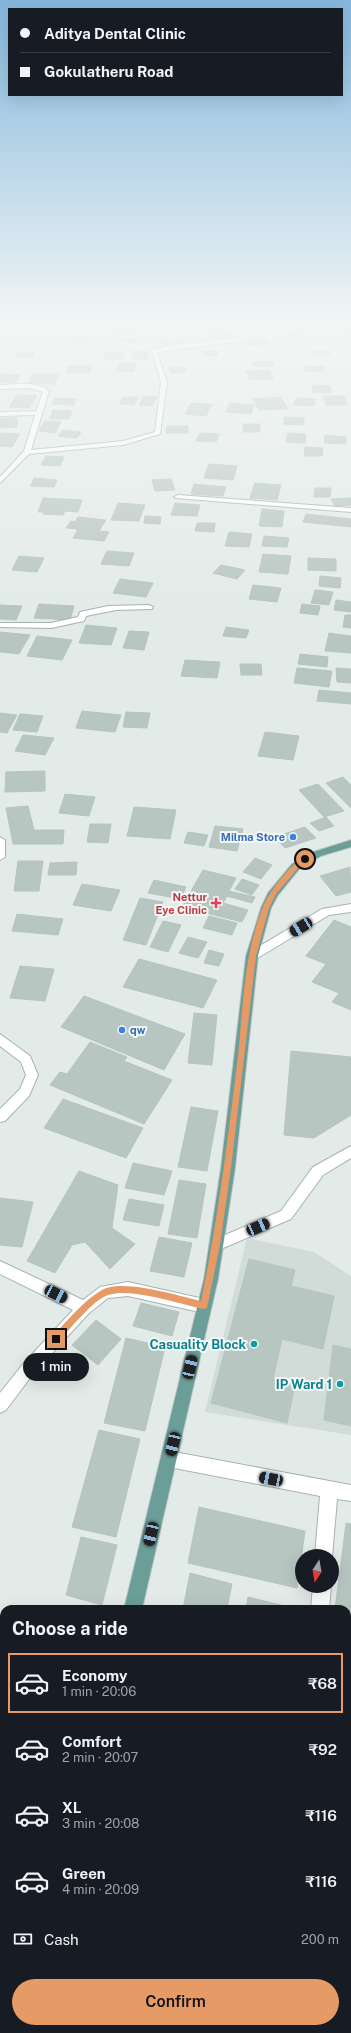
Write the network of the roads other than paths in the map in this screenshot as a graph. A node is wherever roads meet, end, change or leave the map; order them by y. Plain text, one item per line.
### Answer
1 (37, 420) edge
2 (160, 420) edge
3 (27, 452) junction
4 (0, 481) edge
5 (178, 498) dead end
6 (351, 510) edge
7 (149, 607) dead end
8 (0, 625) edge
9 (0, 840) edge
10 (351, 843) edge
11 (0, 856) edge
12 (351, 908) edge
13 (252, 956) junction
14 (0, 1039) edge
15 (0, 1117) edge
16 (351, 1151) edge
17 (216, 1245) junction
18 (0, 1267) edge
19 (204, 1306) junction
20 (84, 1308) junction
21 (0, 1405) edge
22 (169, 1459) junction
23 (329, 1490) junction
24 (351, 1493) edge
25 (325, 1549) edge
26 (321, 1593) edge
27 (134, 1605) edge
28 (320, 1605) edge

1 - 3 street
2 - 3 street
3 - 4 street
5 - 6 street
7 - 8 street
9 - 11 street
10 - 13 main road
12 - 13 street
13 - 17 main road
14 - 15 street
16 - 17 street
17 - 19 main road
18 - 20 street
19 - 20 street
19 - 22 main road
20 - 21 street
22 - 23 street
22 - 27 main road
23 - 24 street
23 - 25 street
26 - 28 street

